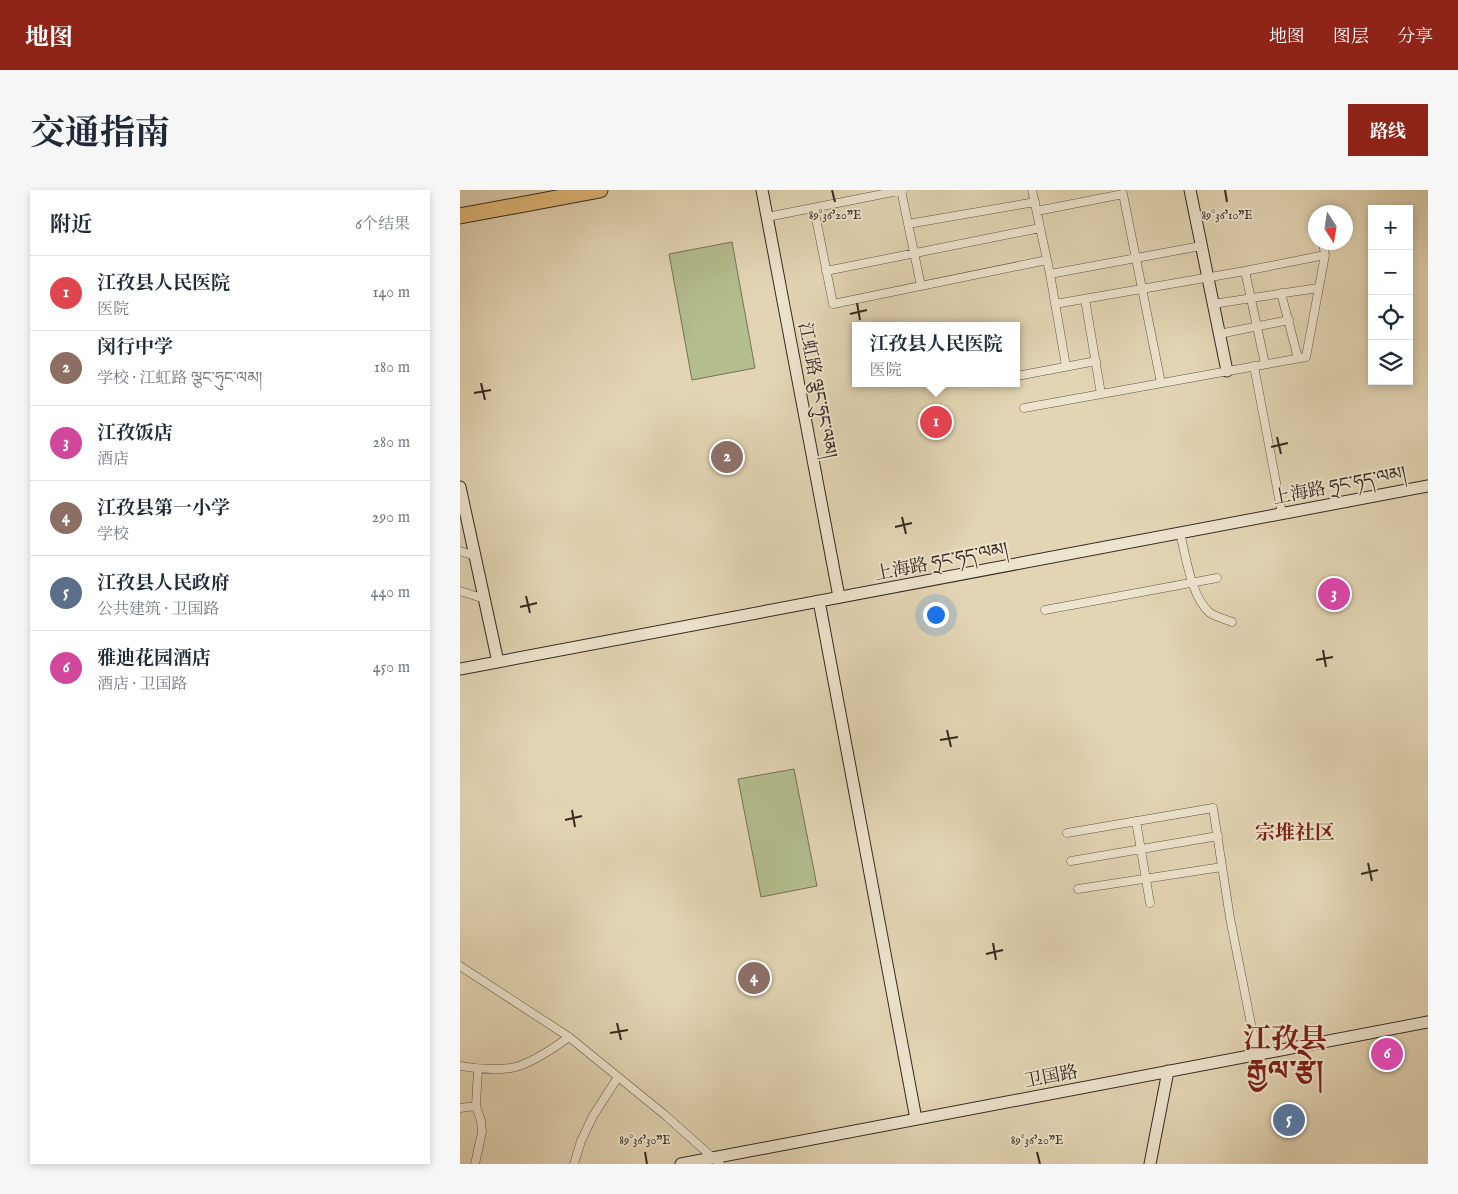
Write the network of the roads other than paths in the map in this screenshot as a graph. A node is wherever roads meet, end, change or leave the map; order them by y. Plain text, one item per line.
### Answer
1 (600, 190) edge
2 (762, 190) edge
3 (902, 190) edge
4 (1032, 190) edge
5 (1190, 190) edge
6 (1035, 202) junction
7 (814, 208) junction
8 (1037, 211) junction
9 (460, 216) edge
10 (767, 217) junction
11 (908, 224) junction
12 (1040, 228) junction
13 (1201, 246) junction
14 (1324, 250) edge
15 (914, 253) junction
16 (1325, 255) junction
17 (1137, 259) junction
18 (1047, 260) junction
19 (826, 271) junction
20 (1245, 271) junction
21 (1050, 274) junction
22 (1208, 277) junction
23 (921, 286) junction
24 (1143, 288) junction
25 (1318, 288) junction
26 (1281, 293) junction
27 (1085, 298) junction
28 (1250, 298) junction
29 (1055, 304) junction
30 (1213, 304) junction
31 (1289, 320) junction
32 (1258, 326) junction
33 (1220, 334) junction
34 (1298, 358) junction
35 (1096, 361) junction
36 (1265, 364) junction
37 (1066, 366) junction
38 (1254, 366) junction
39 (1227, 371) junction
40 (1020, 375) edge
41 (1161, 383) junction
42 (1102, 394) junction
43 (1024, 408) dead end
44 (460, 486) edge
45 (1428, 486) edge
46 (1282, 514) junction
47 (1180, 533) junction
48 (460, 551) edge
49 (475, 556) junction
50 (1217, 578) dead end
51 (1192, 582) junction
52 (460, 591) edge
53 (840, 597) junction
54 (485, 599) junction
55 (819, 601) junction
56 (1045, 610) dead end
57 (1232, 622) dead end
58 (498, 662) junction
59 (460, 669) edge
60 (1136, 821) junction
61 (1067, 833) dead end
62 (1218, 836) junction
63 (1142, 849) junction
64 (1071, 861) dead end
65 (1222, 867) junction
66 (1147, 879) junction
67 (1078, 889) dead end
68 (1150, 904) dead end
69 (460, 966) edge
70 (1428, 1022) edge
71 (569, 1037) junction
72 (1257, 1054) junction
73 (460, 1066) edge
74 (478, 1069) junction
75 (1168, 1071) junction
76 (618, 1077) junction
77 (476, 1106) junction
78 (460, 1108) edge
79 (916, 1119) junction
80 (717, 1161) edge
81 (475, 1164) edge
82 (574, 1164) edge
83 (681, 1164) edge
84 (1150, 1164) edge

1 - 9 highway
2 - 10 main road, 江虹路 ལྕང་ཧུང་ལམ།
3 - 7 street
3 - 11 street
4 - 6 street
5 - 13 main road
6 - 8 street
6 - 11 street
7 - 10 street
7 - 19 street
8 - 12 street
8 - 17 street
10 - 53 main road, 江虹路 ལྕང་ཧུང་ལམ།
11 - 15 street
12 - 15 street
12 - 18 street
13 - 17 street
13 - 22 main road
14 - 16 street
15 - 19 street
15 - 23 street
16 - 20 street
16 - 25 street
17 - 21 street
17 - 24 street
18 - 21 street
18 - 23 street
19 - 23 street
20 - 22 street
20 - 28 street
21 - 29 street
22 - 24 street
22 - 30 main road
24 - 27 street
24 - 41 street
25 - 26 street
25 - 34 street
26 - 28 street
26 - 31 street
27 - 29 street
27 - 35 street
28 - 30 street
28 - 32 street
29 - 37 street
30 - 33 main road
31 - 32 street
31 - 34 street
32 - 33 street
32 - 36 street
33 - 39 main road
34 - 36 street
35 - 37 street
35 - 42 street
36 - 38 street
37 - 40 street
38 - 39 street
38 - 46 street
39 - 41 street
41 - 42 street
42 - 43 street
44 - 49 main road
45 - 46 main road, 上海路 ཧྲང་ཧད་ལམ།
46 - 47 main road, 上海路 ཧྲང་ཧད་ལམ།
47 - 51 street
47 - 53 main road, 上海路 ཧྲང་ཧད་ལམ།
48 - 49 street
49 - 54 main road
50 - 51 street
51 - 56 street
51 - 57 street
52 - 54 street
53 - 55 main road, 上海路 ཧྲང་ཧད་ལམ།
54 - 58 main road
55 - 58 main road, 上海路 ཧྲང་ཧད་ལམ།
55 - 79 main road
58 - 59 main road, 上海路 ཧྲང་ཧད་ལམ།
60 - 61 street
60 - 62 street
60 - 63 street
62 - 63 street
62 - 65 street
63 - 64 street
63 - 66 street
65 - 66 street
65 - 72 street
66 - 67 street
66 - 68 street
69 - 71 street
70 - 72 main road, 卫国路
71 - 74 street
71 - 76 street
72 - 75 main road, 卫国路
73 - 74 street
74 - 77 street
75 - 79 main road, 卫国路
75 - 84 main road
76 - 80 street
76 - 82 street
77 - 78 street
77 - 81 street
79 - 80 main road, 卫国路
80 - 83 main road, 卫国路

